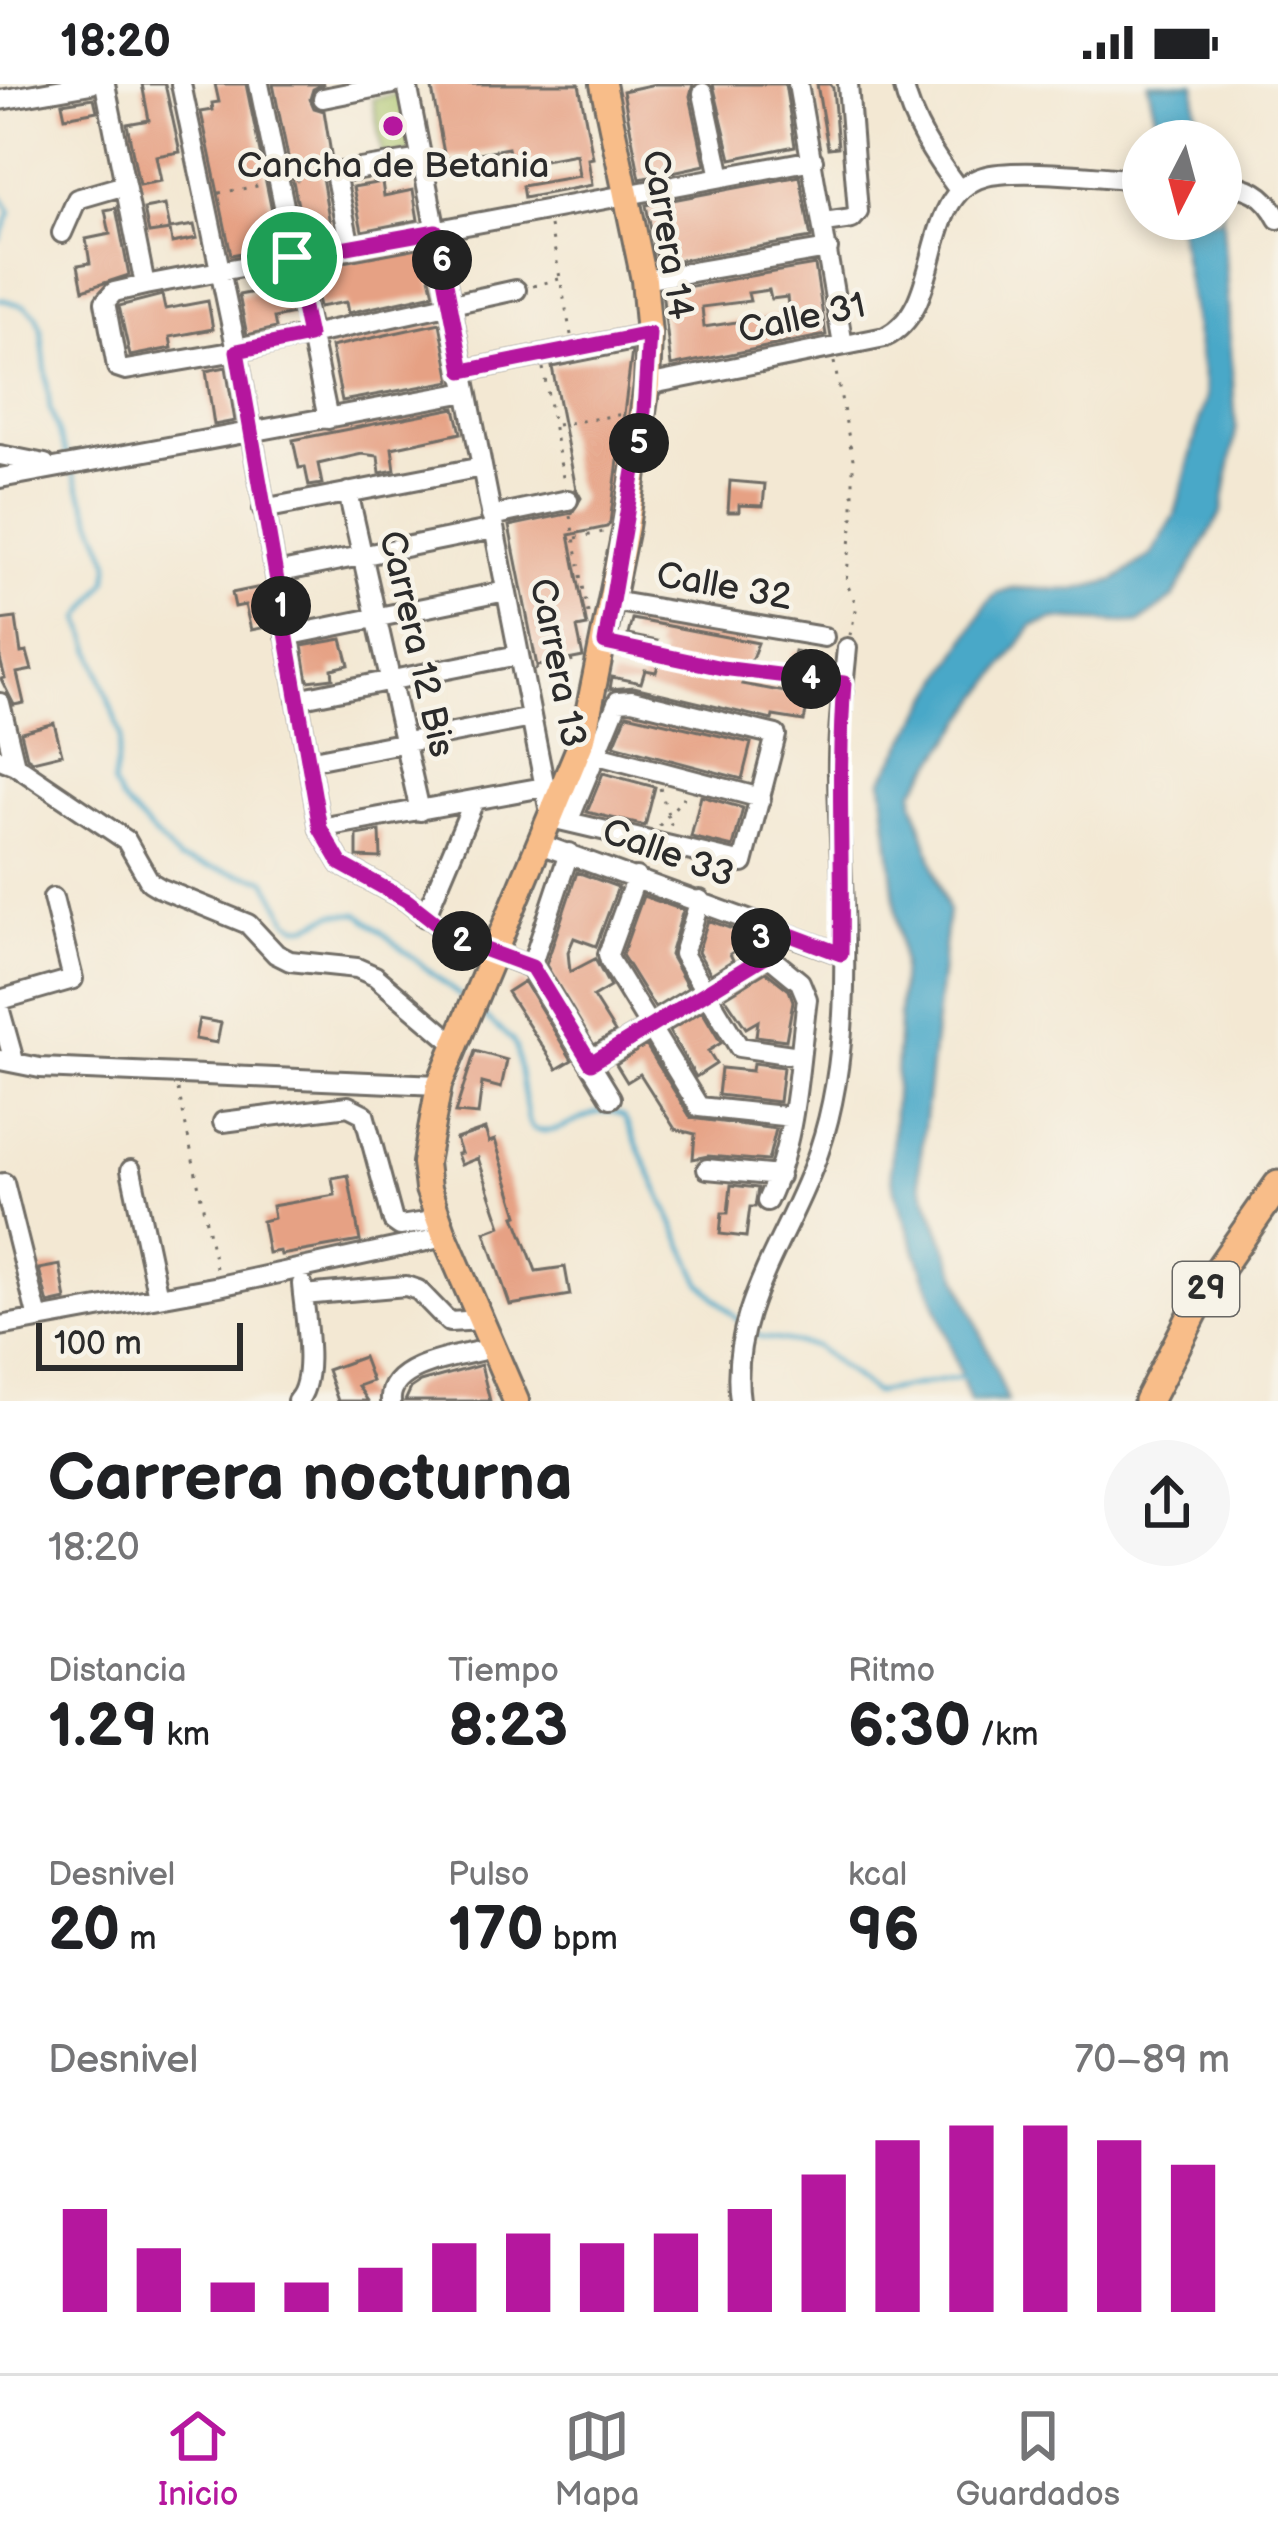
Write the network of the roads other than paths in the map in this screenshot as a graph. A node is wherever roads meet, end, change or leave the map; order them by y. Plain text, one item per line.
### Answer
1 (92, 84) edge
2 (105, 84) edge
3 (181, 84) edge
4 (259, 84) edge
5 (394, 84) edge
6 (407, 84) edge
7 (603, 84) edge
8 (798, 84) edge
9 (848, 84) edge
10 (903, 84) edge
11 (703, 93) dead end
12 (323, 98) dead end
13 (0, 100) edge
14 (422, 159) junction
15 (813, 160) junction
16 (721, 177) junction
17 (1122, 178) edge
18 (125, 185) junction
19 (1242, 187) edge
20 (959, 190) junction
21 (627, 194) junction
22 (1278, 220) edge
23 (824, 223) junction
24 (436, 231) junction
25 (62, 233) dead end
26 (350, 247) junction
27 (828, 249) junction
28 (292, 257) junction
29 (220, 272) junction
30 (644, 280) junction
31 (145, 285) junction
32 (516, 290) road end
33 (451, 307) junction
34 (649, 334) junction
35 (309, 336) junction
36 (837, 346) junction
37 (237, 351) junction
38 (463, 371) junction
39 (647, 385) junction
40 (467, 392) junction
41 (328, 419) junction
42 (250, 434) junction
43 (0, 454) edge
44 (56, 466) junction
45 (482, 467) junction
46 (0, 478) edge
47 (348, 492) junction
48 (568, 500) dead end
49 (263, 509) junction
50 (493, 522) junction
51 (363, 556) junction
52 (276, 574) junction
53 (506, 591) junction
54 (612, 601) junction
55 (376, 617) junction
56 (286, 635) junction
57 (824, 638) dead end
58 (847, 648) road end
59 (520, 663) junction
60 (391, 680) junction
61 (297, 699) junction
62 (0, 703) edge
63 (531, 718) junction
64 (405, 742) junction
65 (594, 754) junction
66 (308, 760) junction
67 (8, 762) edge
68 (544, 787) junction
69 (761, 798) junction
70 (474, 801) junction
71 (420, 811) junction
72 (560, 820) junction
73 (320, 828) junction
74 (540, 844) junction
75 (569, 853) junction
76 (636, 878) junction
77 (53, 898) dead end
78 (700, 900) junction
79 (425, 916) junction
80 (756, 922) junction
81 (493, 952) junction
82 (841, 954) junction
83 (767, 955) junction
84 (532, 967) junction
85 (706, 993) junction
86 (0, 1000) edge
87 (0, 1011) edge
88 (650, 1029) junction
89 (454, 1043) junction
90 (799, 1056) junction
91 (591, 1063) junction
92 (5, 1065) edge
93 (439, 1084) junction
94 (611, 1098) dead end
95 (792, 1118) junction
96 (223, 1122) dead end
97 (706, 1168) dead end
98 (131, 1170) dead end
99 (779, 1176) junction
100 (4, 1183) dead end
101 (1278, 1185) edge
102 (767, 1201) dead end
103 (1278, 1212) edge
104 (442, 1228) junction
105 (301, 1267) junction
106 (303, 1294) junction
107 (158, 1297) junction
108 (38, 1319) junction
109 (482, 1320) junction
110 (0, 1326) edge
111 (493, 1348) junction
112 (391, 1396) edge
113 (297, 1401) edge
114 (516, 1401) edge
115 (740, 1401) edge
116 (1148, 1401) edge
117 (1167, 1401) edge

1 - 13 street
2 - 18 street
3 - 29 street
4 - 28 street
5 - 12 street
6 - 14 street, Carrera 13
7 - 21 main road, Carrera 14
8 - 15 street
9 - 23 street
10 - 20 street
11 - 16 street
14 - 24 street, Carrera 13
14 - 26 street
15 - 16 street
15 - 23 street
16 - 21 street
17 - 20 street
18 - 25 street
18 - 31 street
19 - 22 street
20 - 36 street, Calle 31
21 - 24 street
21 - 30 main road, Carrera 14
23 - 27 street
24 - 26 street
24 - 33 street, Carrera 13
26 - 28 street
27 - 30 street
27 - 36 street
28 - 29 street
28 - 35 street
29 - 31 street
29 - 37 street
30 - 34 main road, Carrera 14
31 - 37 street
32 - 33 street
33 - 35 street
33 - 38 street, Carrera 13
34 - 38 street
34 - 39 main road, Carrera 14
35 - 37 street
35 - 41 street
36 - 39 street, Calle 31
37 - 42 street
38 - 40 street, Carrera 13
39 - 54 main road, Carrera 14
40 - 41 street
40 - 45 street, Carrera 13
41 - 42 street
42 - 44 street
42 - 49 street
43 - 44 street
44 - 46 street
45 - 47 street
45 - 50 street, Carrera 13
47 - 49 street
47 - 51 street, Carrera 12 Bis
48 - 50 street
49 - 52 street
50 - 51 street
50 - 53 street, Carrera 13
51 - 52 street
51 - 55 street, Carrera 12 Bis
52 - 56 street
53 - 55 street
53 - 59 street, Carrera 13
54 - 57 street, Calle 32
54 - 72 main road, Carrera 14
55 - 56 street
55 - 60 street, Carrera 12 Bis
56 - 61 street
58 - 82 street
59 - 60 street
59 - 63 street, Carrera 13
60 - 61 street
60 - 64 street, Carrera 12 Bis
61 - 66 street
62 - 67 street
63 - 64 street
63 - 68 street, Carrera 13
64 - 66 street
64 - 71 street, Carrera 12 Bis
65 - 69 street
65 - 69 street
65 - 72 street
66 - 73 street
67 - 89 street
68 - 70 street
68 - 72 street, Carrera 13
69 - 72 street
70 - 71 street
70 - 79 street
71 - 73 street
72 - 74 main road
73 - 79 street
74 - 75 street, Calle 33
74 - 81 main road
75 - 76 street, Calle 33
75 - 84 street
76 - 78 street, Calle 33
76 - 88 street
77 - 86 street
78 - 80 street, Calle 33
78 - 85 street
79 - 81 street
80 - 82 street, Calle 33
80 - 83 street
81 - 84 street
81 - 89 main road
82 - 115 street
83 - 85 street
83 - 90 street
84 - 91 street
85 - 88 street
85 - 90 street
87 - 92 street
88 - 91 street
88 - 95 street
89 - 93 main road
90 - 95 street
91 - 94 street
92 - 93 street
93 - 104 main road
95 - 99 street
96 - 104 street
97 - 99 street
98 - 107 street
99 - 102 street
100 - 108 street
101 - 116 highway, 29
103 - 117 highway, 29
104 - 105 street
104 - 109 main road
105 - 106 street
105 - 107 street
106 - 109 street
106 - 113 street
107 - 108 street
108 - 110 street
109 - 111 main road
111 - 112 street
111 - 114 main road

